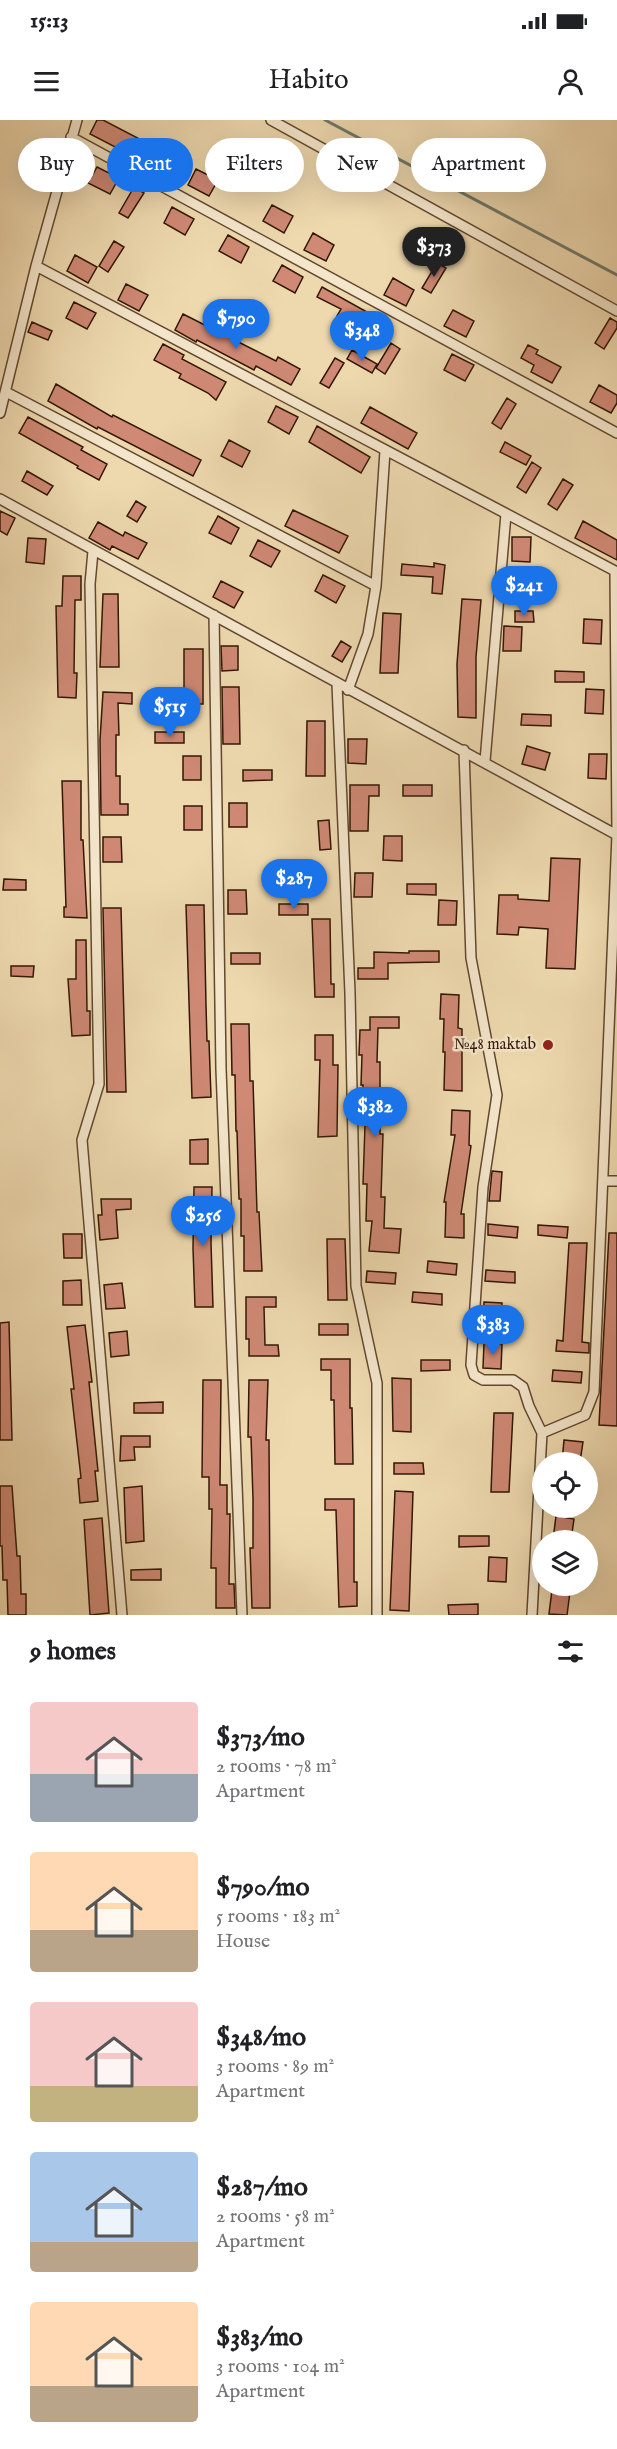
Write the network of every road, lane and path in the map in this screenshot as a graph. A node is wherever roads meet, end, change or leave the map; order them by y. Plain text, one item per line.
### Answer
1 (77, 120) edge
2 (271, 120) edge
3 (71, 136) junction
4 (36, 266) junction
5 (617, 310) edge
6 (6, 392) junction
7 (0, 412) edge
8 (617, 433) edge
9 (385, 451) junction
10 (0, 499) edge
11 (506, 514) junction
12 (93, 551) junction
13 (616, 572) edge
14 (376, 586) junction
15 (214, 615) junction
16 (337, 684) junction
17 (348, 690) junction
18 (464, 750) junction
19 (485, 761) junction
20 (617, 835) edge
21 (603, 1181) junction
22 (617, 1181) edge
23 (542, 1433) junction
24 (122, 1615) edge
25 (242, 1615) edge
26 (377, 1615) edge
27 (532, 1615) edge

1 - 3 street
2 - 5 street
3 - 4 street
3 - 8 street
4 - 6 street
4 - 9 street
6 - 7 street
6 - 14 street
9 - 11 street
9 - 14 street
10 - 12 street
11 - 13 street
11 - 19 street
12 - 15 street
12 - 24 street
13 - 20 street
14 - 17 street
15 - 16 street
15 - 25 street
16 - 17 street
16 - 26 street
17 - 18 street
18 - 19 street
18 - 23 street
19 - 20 street
20 - 21 street
21 - 22 street
21 - 23 street
23 - 27 street

